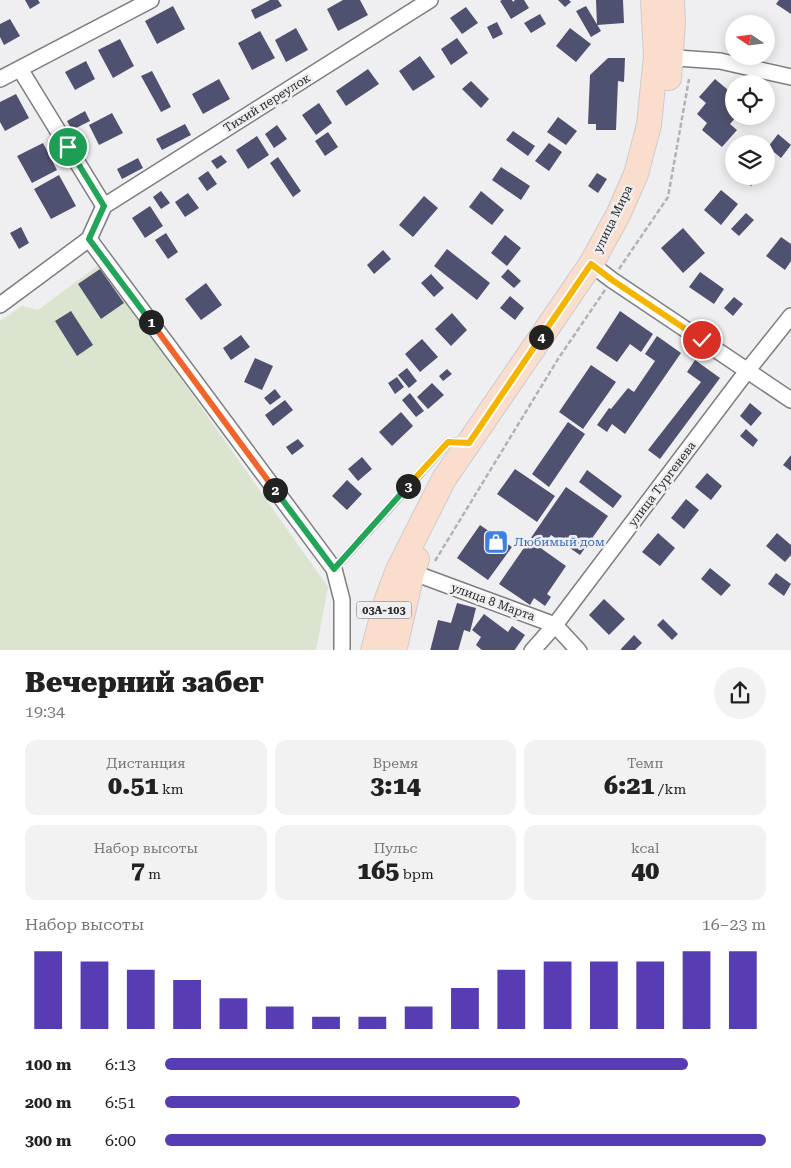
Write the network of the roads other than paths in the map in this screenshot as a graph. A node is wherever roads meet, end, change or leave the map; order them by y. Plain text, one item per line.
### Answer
1 (150, 0) edge
2 (430, 0) edge
3 (653, 0) edge
4 (672, 0) edge
5 (663, 57) junction
6 (20, 69) junction
7 (791, 78) edge
8 (0, 79) edge
9 (104, 206) junction
10 (89, 239) junction
11 (595, 267) junction
12 (0, 305) edge
13 (791, 316) edge
14 (747, 371) junction
15 (791, 400) edge
16 (469, 443) junction
17 (334, 569) junction
18 (405, 572) junction
19 (555, 625) junction
20 (342, 650) edge
21 (374, 650) edge
22 (394, 650) edge
23 (532, 650) edge
24 (580, 650) edge

1 - 6 street
2 - 9 street, Тихий переулок
3 - 5 main road, улица Мира / 03А-103
4 - 5 main road, улица Мира / 03А-103
5 - 7 street
5 - 11 main road, улица Мира / 03А-103
6 - 8 street
6 - 9 street
9 - 10 street
10 - 12 street
10 - 17 street
11 - 14 street
11 - 16 main road, улица Мира / 03А-103
11 - 18 main road, улица Мира / 03А-103
13 - 14 street, улица Тургенева
14 - 15 street
14 - 19 street, улица Тургенева
16 - 17 lane
16 - 18 main road, улица Мира / 03А-103
17 - 20 street
18 - 19 street, улица 8 Марта
18 - 21 main road, улица Мира / 03А-103
18 - 22 main road, улица Мира / 03А-103
19 - 23 street, улица Тургенева
19 - 24 street, улица 8 Марта

